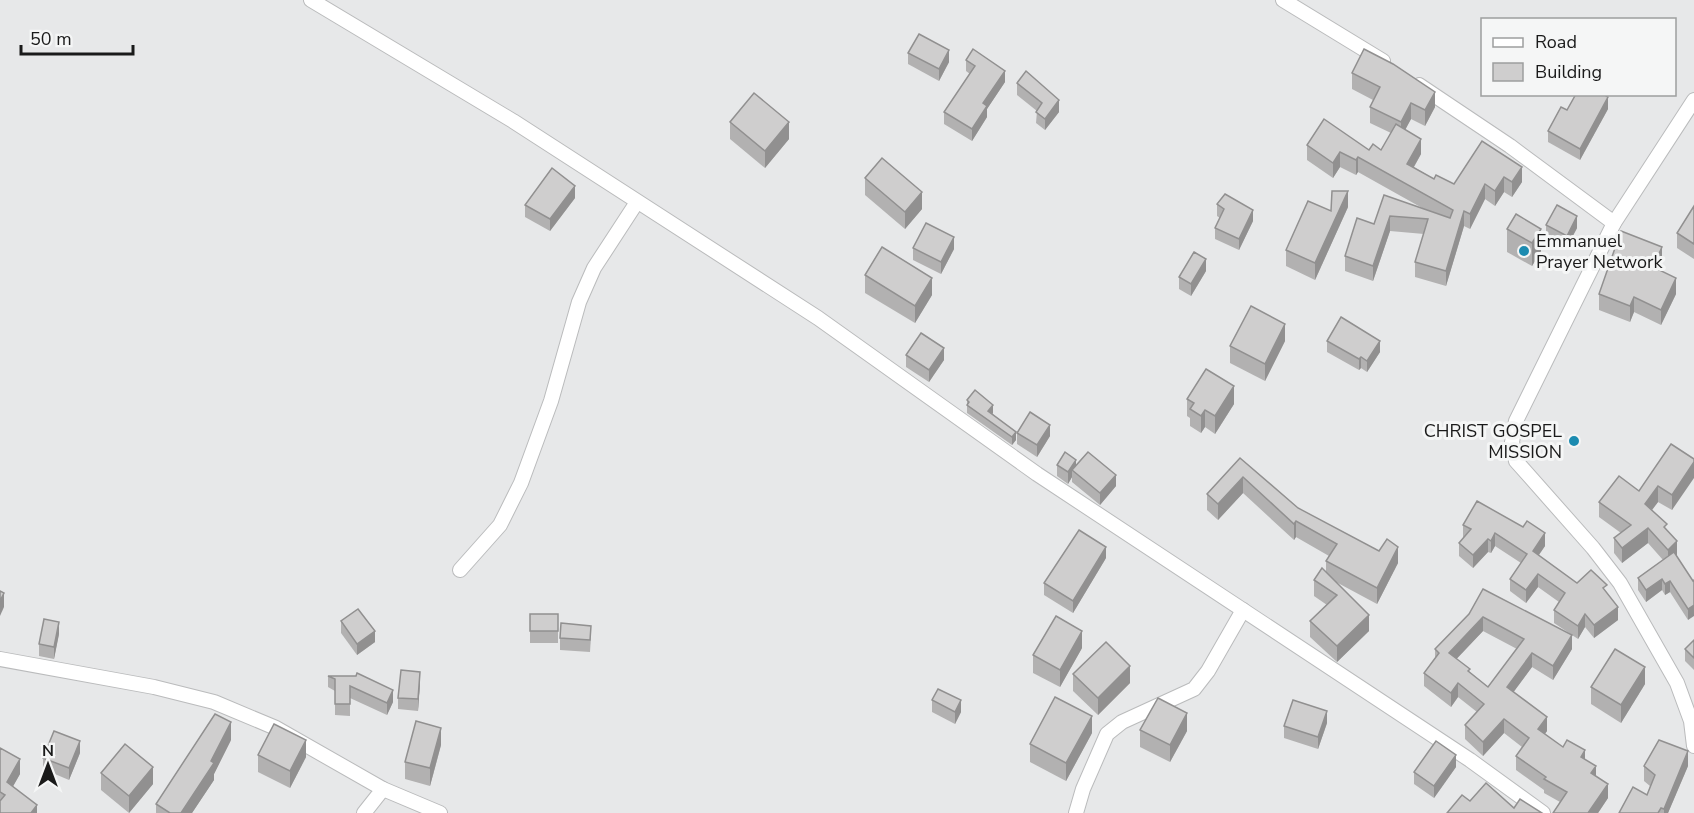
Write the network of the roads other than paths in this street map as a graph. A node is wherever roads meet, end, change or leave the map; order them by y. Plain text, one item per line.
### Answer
1 (311, 0) edge
2 (1283, 0) edge
3 (1393, 67) edge
4 (1411, 79) edge
5 (1692, 108) edge
6 (637, 202) junction
7 (1614, 223) junction
8 (460, 570) dead end
9 (1243, 610) junction
10 (0, 659) edge
11 (1694, 746) edge
12 (383, 789) junction
13 (364, 813) edge
14 (440, 813) edge
15 (1076, 813) edge
16 (1543, 813) edge

1 - 6 street
2 - 3 street
4 - 7 street
5 - 7 street
6 - 8 street
6 - 9 street
7 - 11 street
9 - 15 street
9 - 16 street
10 - 12 street
12 - 13 street
12 - 14 street

